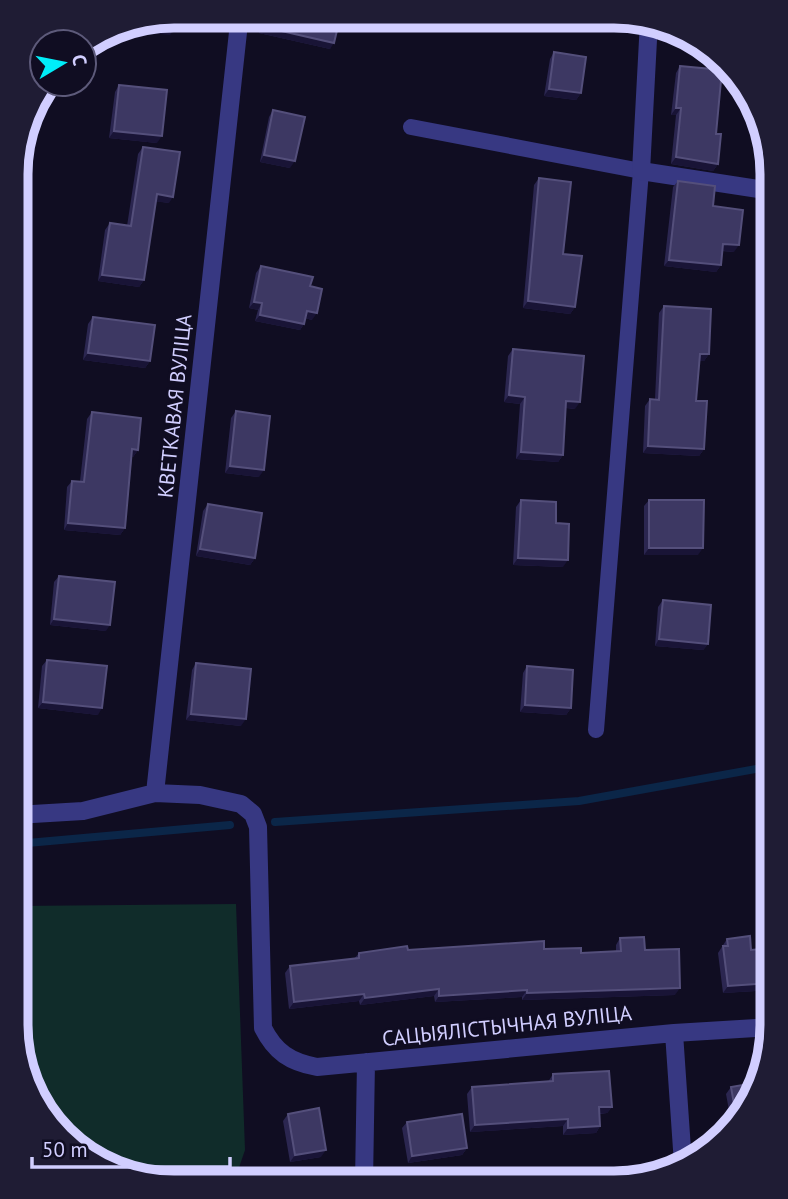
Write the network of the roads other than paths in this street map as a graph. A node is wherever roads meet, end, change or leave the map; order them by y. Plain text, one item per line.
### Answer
1 (238, 28) edge
2 (648, 32) edge
3 (411, 127) dead end
4 (641, 171) junction
5 (760, 189) edge
6 (596, 730) dead end
7 (155, 793) junction
8 (28, 814) edge
9 (760, 1028) edge
10 (674, 1032) junction
11 (366, 1062) junction
12 (682, 1153) edge
13 (364, 1171) edge

1 - 7 street, КВЕТКАВАЯ ВУЛІЦА
2 - 4 street
3 - 4 lane
4 - 5 street
4 - 6 lane
7 - 8 street
7 - 11 street
9 - 10 street, САЦЫЯЛІСТЫЧНАЯ ВУЛІЦА
10 - 11 street, САЦЫЯЛІСТЫЧНАЯ ВУЛІЦА
10 - 12 street
11 - 13 street, САЦЫЯЛІСТЫЧНАЯ ВУЛІЦА

